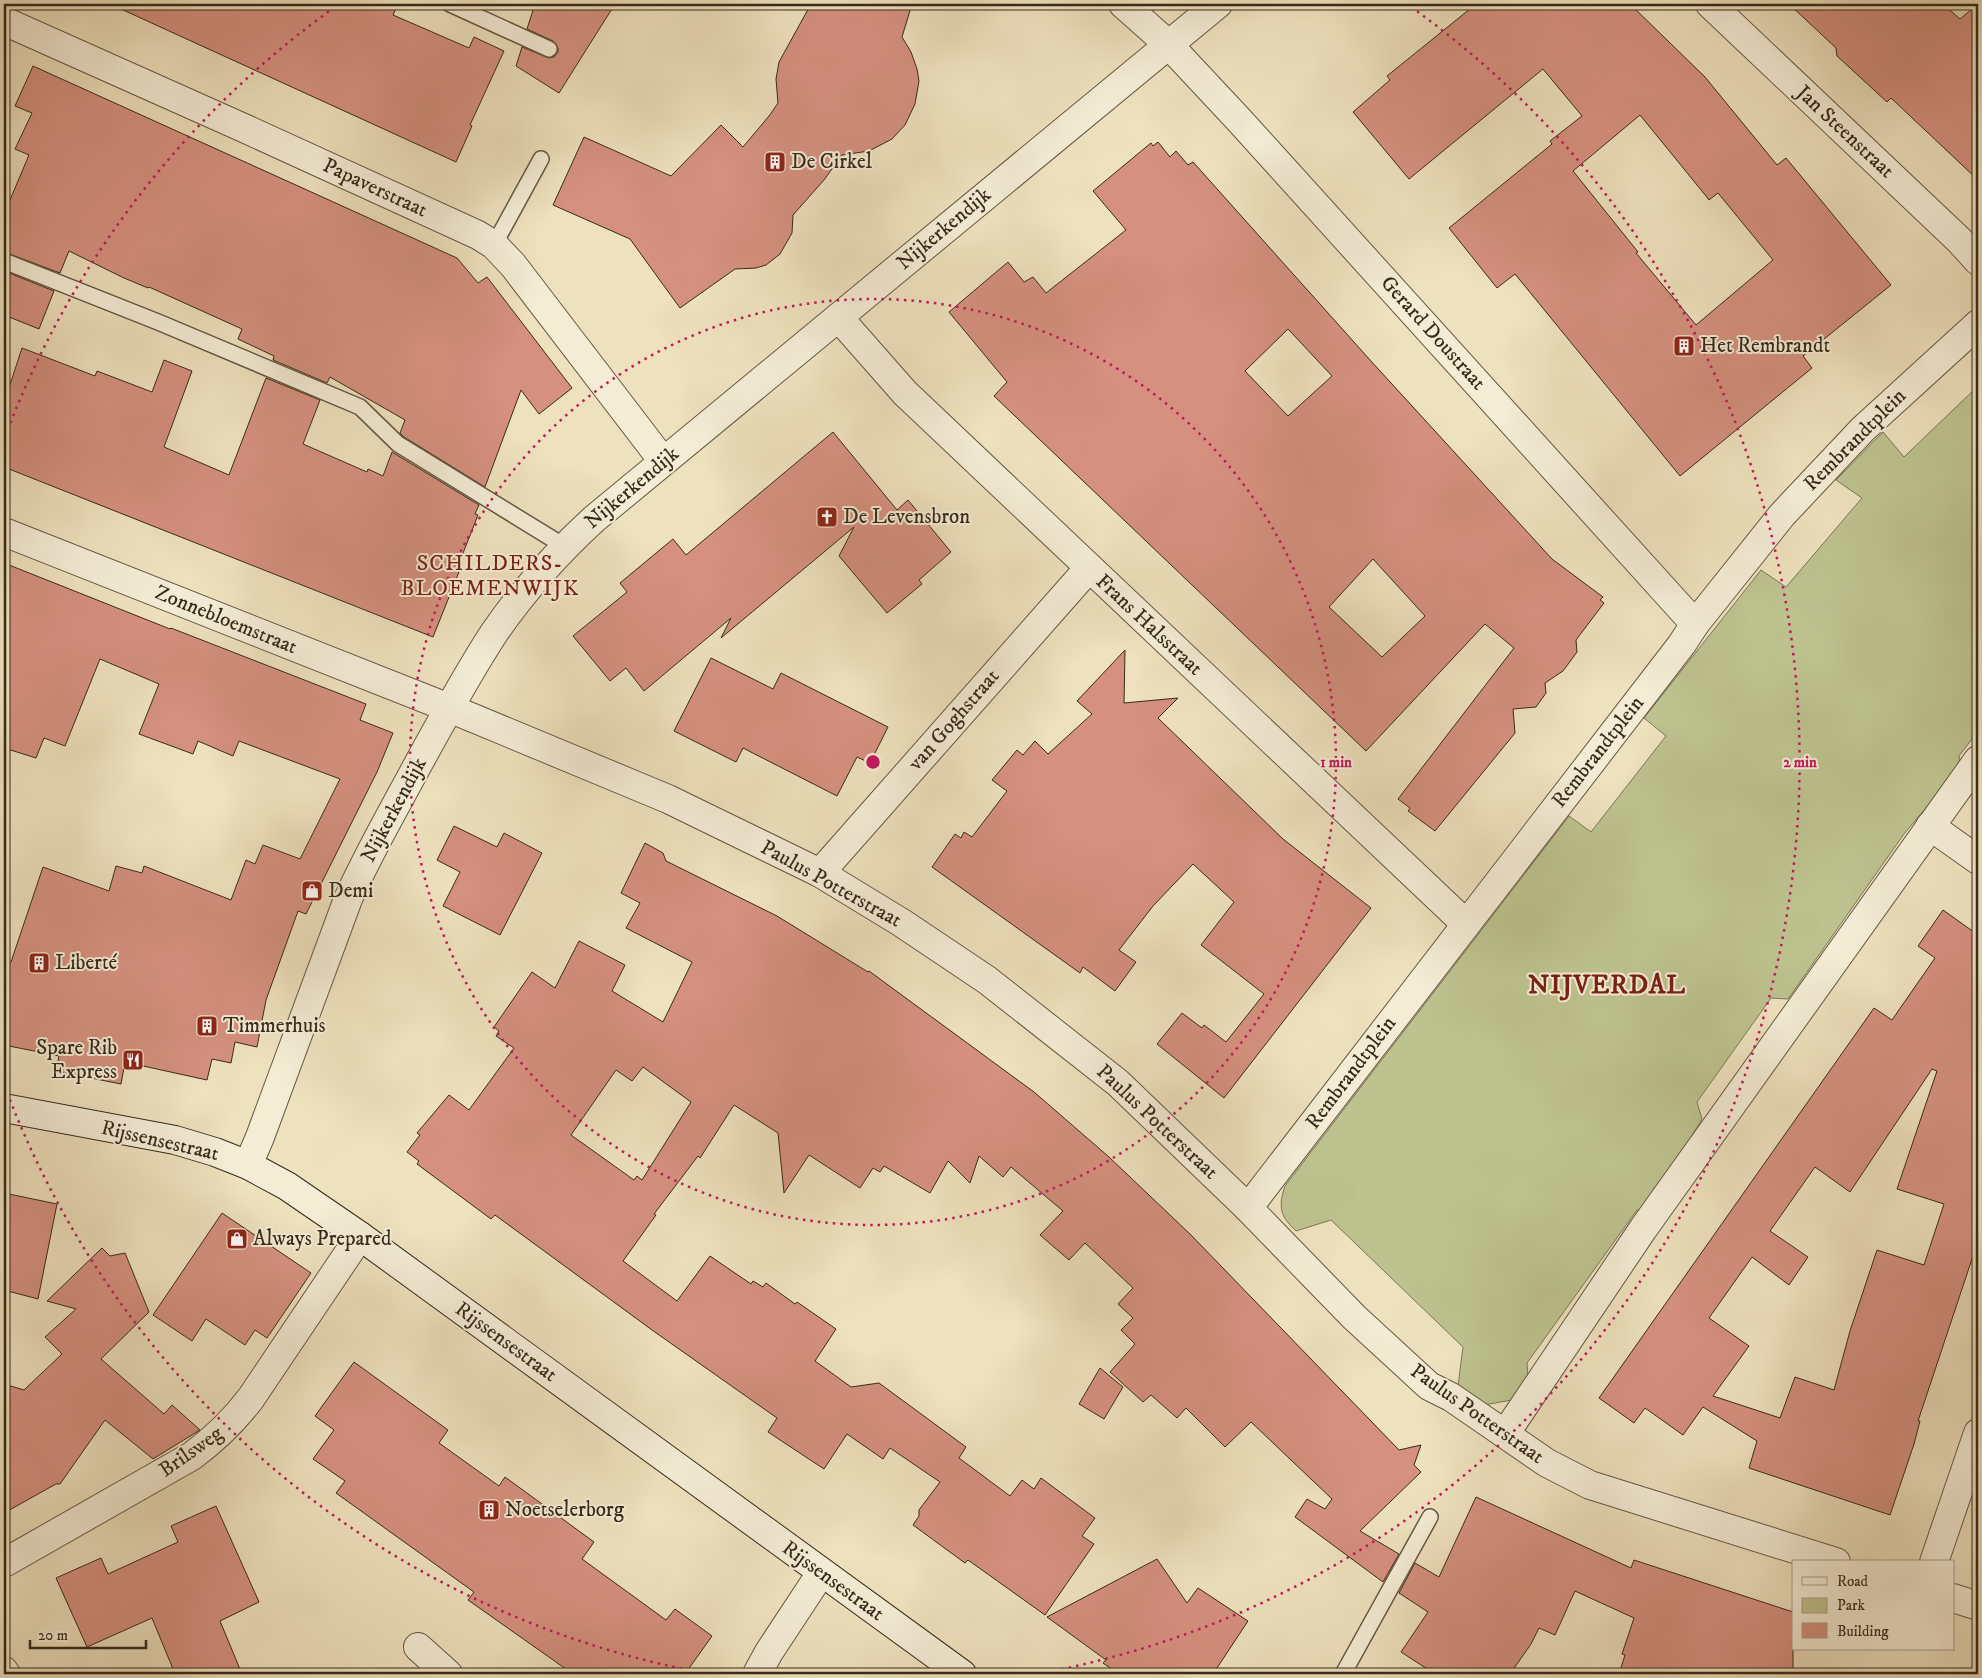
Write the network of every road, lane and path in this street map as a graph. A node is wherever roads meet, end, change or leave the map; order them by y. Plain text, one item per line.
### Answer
1 (450, 4) edge
2 (1124, 4) edge
3 (1218, 4) edge
4 (1710, 4) edge
5 (4, 21) edge
6 (1168, 44) junction
7 (549, 49) dead end
8 (541, 159) dead end
9 (494, 245) junction
10 (4, 261) edge
11 (1978, 261) edge
12 (839, 318) junction
13 (1978, 324) edge
14 (664, 461) junction
15 (4, 532) edge
16 (564, 546) junction
17 (1088, 568) junction
18 (1694, 624) junction
19 (449, 708) junction
20 (1978, 760) edge
21 (1930, 826) junction
22 (1978, 860) edge
23 (820, 872) junction
24 (1466, 924) junction
25 (4, 1108) edge
26 (248, 1165) junction
27 (1248, 1208) junction
28 (360, 1236) junction
29 (1978, 1433) edge
30 (1505, 1434) junction
31 (1430, 1517) dead end
32 (1830, 1560) edge
33 (1935, 1560) edge
34 (4, 1562) edge
35 (821, 1573) junction
36 (1954, 1598) edge
37 (1978, 1606) edge
38 (418, 1647) dead end
39 (4, 1671) edge
40 (6, 1674) edge
41 (448, 1674) edge
42 (757, 1674) edge
43 (962, 1674) edge
44 (1342, 1674) edge

1 - 7 lane
2 - 6 street, Gerard Doustraat
3 - 6 street, Nijkerkendijk
4 - 11 street, Jan Steenstraat
5 - 9 street, Papaverstraat
6 - 12 street, Nijkerkendijk
6 - 18 street, Gerard Doustraat
8 - 9 lane
9 - 14 street, Papaverstraat
10 - 16 lane
12 - 14 street, Nijkerkendijk
12 - 17 street, Frans Halsstraat
13 - 18 street, Rembrandtplein
14 - 16 street, Nijkerkendijk
15 - 19 street, Zonnebloemstraat
16 - 19 street, Nijkerkendijk
17 - 23 street, van Goghstraat
17 - 24 street, Frans Halsstraat
18 - 24 street, Rembrandtplein
19 - 23 street, Paulus Potterstraat
19 - 26 street, Nijkerkendijk
20 - 21 street
21 - 22 street
21 - 30 street
23 - 27 street, Paulus Potterstraat
24 - 27 street, Rembrandtplein
25 - 26 street, Rijssensestraat
26 - 28 street, Rijssensestraat
27 - 30 street, Paulus Potterstraat
28 - 34 street, Brilsweg
28 - 35 street, Rijssensestraat
29 - 33 street
30 - 32 street, Paulus Potterstraat
31 - 44 lane
35 - 42 street
35 - 43 street, Rijssensestraat
36 - 37 street
38 - 41 street
39 - 40 street

